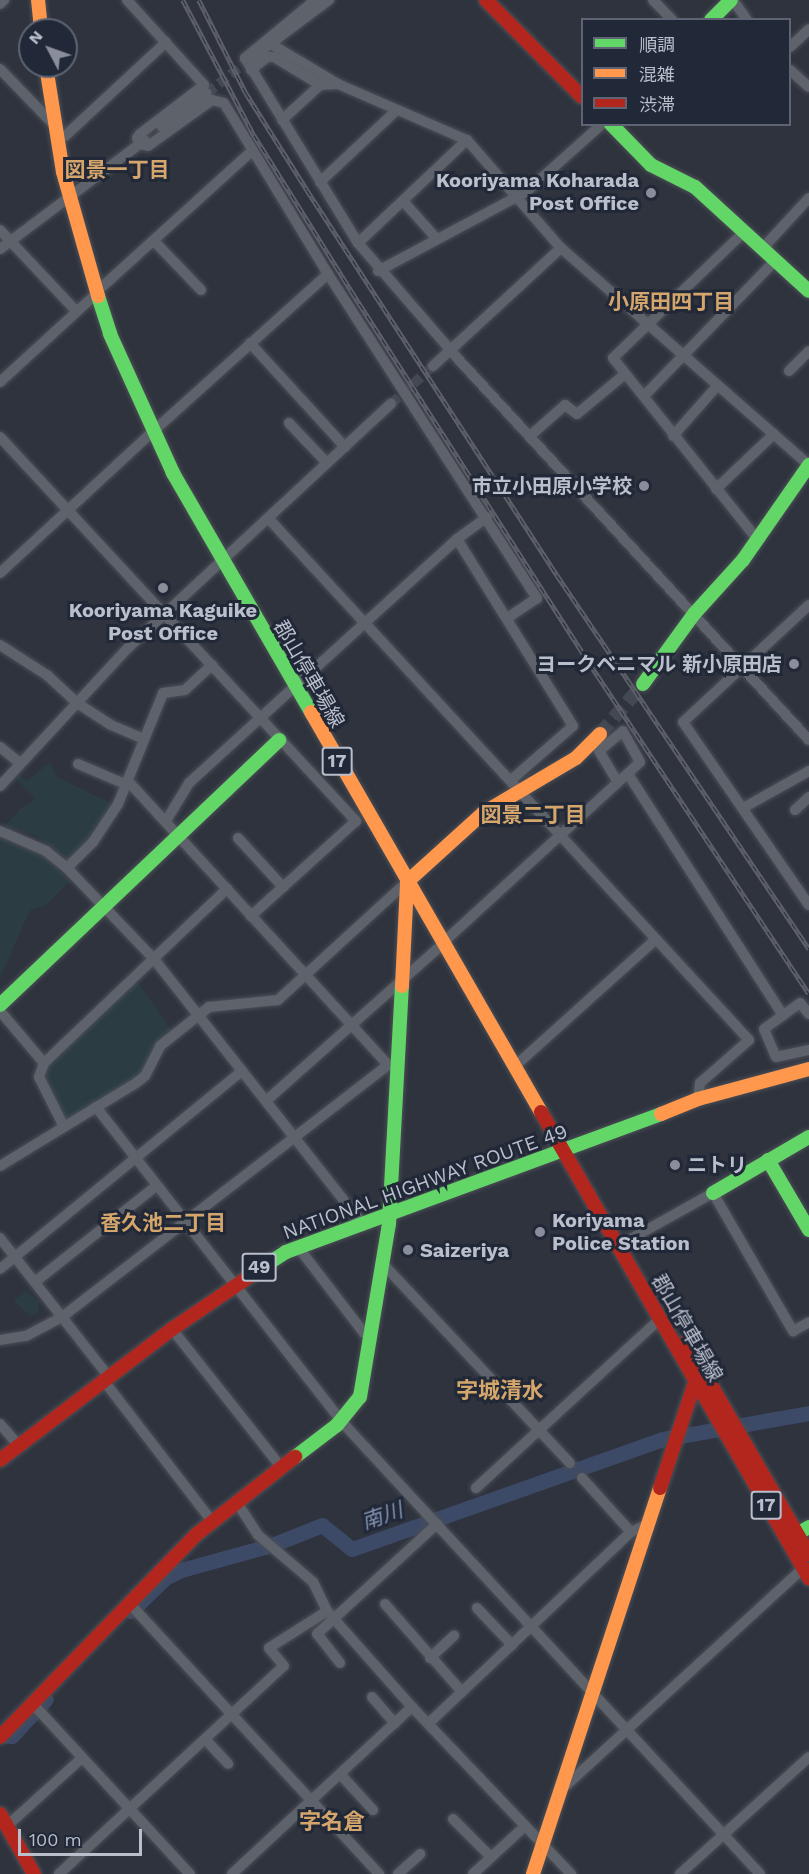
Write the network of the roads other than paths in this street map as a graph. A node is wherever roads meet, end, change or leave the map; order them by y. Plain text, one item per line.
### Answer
1 (4, 0) edge
2 (38, 0) edge
3 (47, 0) edge
4 (127, 0) edge
5 (486, 0) edge
6 (653, 0) edge
7 (732, 0) edge
8 (323, 1) edge
9 (0, 4) edge
10 (40, 18) edge
11 (49, 18) edge
12 (670, 18) edge
13 (713, 18) edge
14 (746, 18) edge
15 (809, 29) edge
16 (166, 42) junction
17 (271, 44) junction
18 (791, 45) edge
19 (251, 64) junction
20 (0, 69) edge
21 (791, 72) edge
22 (48, 78) edge
23 (56, 78) edge
24 (338, 84) junction
25 (320, 85) junction
26 (809, 87) edge
27 (208, 92) junction
28 (581, 96) edge
29 (396, 111) junction
30 (282, 120) junction
31 (55, 126) junction
32 (600, 126) edge
33 (613, 126) edge
34 (65, 136) junction
35 (467, 140) junction
36 (252, 151) junction
37 (320, 182) junction
38 (73, 194) junction
39 (517, 197) junction
40 (809, 198) edge
41 (403, 201) junction
42 (0, 230) edge
43 (745, 231) junction
44 (437, 239) junction
45 (154, 241) junction
46 (11, 242) junction
47 (358, 243) junction
48 (561, 248) junction
49 (763, 248) junction
50 (0, 249) edge
51 (776, 260) junction
52 (378, 271) junction
53 (328, 274) junction
54 (100, 289) junction
55 (808, 289) edge
56 (201, 290) dead end
57 (76, 311) junction
58 (649, 325) junction
59 (250, 343) junction
60 (450, 349) junction
61 (809, 351) edge
62 (682, 354) junction
63 (433, 366) tunnel mouth
64 (789, 371) dead end
65 (625, 374) junction
66 (0, 382) edge
67 (718, 386) junction
68 (644, 396) junction
69 (391, 404) tunnel mouth
70 (289, 423) dead end
71 (155, 429) junction
72 (774, 434) junction
73 (0, 436) edge
74 (530, 436) junction
75 (673, 436) junction
76 (345, 447) junction
77 (327, 463) junction
78 (809, 465) edge
79 (716, 489) junction
80 (69, 510) junction
81 (487, 517) junction
82 (268, 518) junction
83 (458, 539) junction
84 (758, 540) junction
85 (224, 560) junction
86 (0, 573) edge
87 (809, 605) edge
88 (164, 614) junction
89 (694, 614) junction
90 (507, 618) junction
91 (363, 623) junction
92 (0, 645) edge
93 (212, 665) junction
94 (743, 666) junction
95 (297, 684) junction
96 (643, 684) tunnel mouth
97 (77, 703) junction
98 (260, 717) junction
99 (600, 734) tunnel mouth
100 (141, 738) junction
101 (279, 740) junction
102 (809, 740) edge
103 (0, 747) edge
104 (20, 763) junction
105 (78, 764) dead end
106 (809, 771) edge
107 (628, 774) junction
108 (617, 781) junction
109 (126, 782) junction
110 (515, 785) junction
111 (0, 786) edge
112 (809, 797) edge
113 (743, 808) junction
114 (795, 810) dead end
115 (166, 821) junction
116 (0, 831) edge
117 (179, 834) junction
118 (561, 835) junction
119 (238, 838) dead end
120 (67, 868) junction
121 (410, 879) junction
122 (283, 886) junction
123 (227, 890) junction
124 (809, 905) edge
125 (104, 909) junction
126 (251, 916) junction
127 (655, 940) junction
128 (446, 941) junction
129 (154, 959) junction
130 (306, 973) junction
131 (402, 981) junction
132 (0, 1005) edge
133 (0, 1011) edge
134 (198, 1014) junction
135 (809, 1014) edge
136 (783, 1015) junction
137 (353, 1026) junction
138 (809, 1050) edge
139 (44, 1063) junction
140 (518, 1065) junction
141 (393, 1066) junction
142 (809, 1069) edge
143 (242, 1071) junction
144 (698, 1099) junction
145 (266, 1101) junction
146 (96, 1107) junction
147 (64, 1127) junction
148 (809, 1137) edge
149 (295, 1138) junction
150 (566, 1151) junction
151 (136, 1161) junction
152 (768, 1161) junction
153 (0, 1166) edge
154 (156, 1186) junction
155 (713, 1192) junction
156 (390, 1214) junction
157 (185, 1222) junction
158 (363, 1225) junction
159 (809, 1230) edge
160 (0, 1238) edge
161 (627, 1241) junction
162 (298, 1247) junction
163 (16, 1258) junction
164 (383, 1264) junction
165 (0, 1269) edge
166 (35, 1282) junction
167 (233, 1286) junction
168 (62, 1317) junction
169 (661, 1318) junction
170 (809, 1322) edge
171 (172, 1329) junction
172 (372, 1337) junction
173 (0, 1340) edge
174 (106, 1379) junction
175 (700, 1379) junction
176 (341, 1421) junction
177 (0, 1424) edge
178 (727, 1424) junction
179 (540, 1430) junction
180 (19, 1446) junction
181 (0, 1460) edge
182 (570, 1463) dead end
183 (281, 1467) junction
184 (582, 1478) dead end
185 (476, 1488) dead end
186 (236, 1501) junction
187 (212, 1521) junction
188 (437, 1524) junction
189 (648, 1524) junction
190 (803, 1531) edge
191 (631, 1533) junction
192 (809, 1554) edge
193 (806, 1573) edge
194 (129, 1603) junction
195 (385, 1604) dead end
196 (477, 1608) dead end
197 (330, 1615) junction
198 (532, 1627) junction
199 (454, 1635) dead end
200 (512, 1645) junction
201 (430, 1658) junction
202 (339, 1663) dead end
203 (462, 1692) junction
204 (593, 1693) junction
205 (372, 1697) dead end
206 (32, 1703) junction
207 (412, 1707) junction
208 (232, 1715) junction
209 (430, 1722) junction
210 (395, 1723) junction
211 (629, 1730) junction
212 (0, 1737) edge
213 (205, 1739) junction
214 (809, 1757) edge
215 (82, 1758) junction
216 (228, 1764) dead end
217 (340, 1774) junction
218 (560, 1792) junction
219 (311, 1802) junction
220 (129, 1808) junction
221 (373, 1810) dead end
222 (4, 1820) edge
223 (453, 1820) dead end
224 (525, 1826) junction
225 (723, 1834) junction
226 (543, 1844) junction
227 (420, 1854) dead end
228 (491, 1857) junction
229 (238, 1872) edge
230 (34, 1874) edge
231 (59, 1874) edge
232 (190, 1874) edge
233 (379, 1874) edge
234 (398, 1874) edge
235 (472, 1874) edge
236 (533, 1874) edge
237 (571, 1874) edge
238 (680, 1874) edge
239 (760, 1874) edge

1 - 9 street
2 - 10 main road
3 - 11 main road
4 - 16 street
5 - 28 main road
6 - 12 street
7 - 13 main road
7 - 14 street
8 - 17 street
8 - 19 street
15 - 18 street
16 - 27 street
16 - 34 street
17 - 19 street
17 - 24 street
19 - 25 street
19 - 30 street
20 - 31 street
21 - 26 street
22 - 31 main road, 郡山停車場線 / 17
23 - 34 main road, 郡山停車場線 / 17
24 - 25 street
24 - 29 street
25 - 30 street
27 - 36 street
27 - 38 street
29 - 35 street
29 - 37 street
30 - 37 street
31 - 38 main road, 郡山停車場線 / 17
32 - 39 street
33 - 43 main road
34 - 38 main road, 郡山停車場線 / 17
35 - 39 street
35 - 41 street
36 - 45 street
36 - 53 street
37 - 47 street
38 - 46 street
38 - 54 main road, 郡山停車場線 / 17
39 - 44 street
39 - 48 street
40 - 49 street
41 - 44 street
41 - 47 street
42 - 46 street
43 - 49 main road
43 - 58 street
44 - 52 street
45 - 54 street
45 - 56 street
46 - 50 street
46 - 57 street
47 - 52 street
48 - 58 street
48 - 60 street
49 - 51 main road
51 - 55 main road
51 - 62 street
52 - 60 street
53 - 59 street
53 - 81 street
54 - 57 street
54 - 71 main road, 郡山停車場線 / 17
57 - 66 street
58 - 62 street
58 - 65 street
59 - 71 street
59 - 76 street
60 - 63 street
60 - 74 street
61 - 64 street
62 - 67 street
62 - 68 street
65 - 68 street
65 - 74 street
67 - 72 street
67 - 75 street
68 - 75 street
69 - 76 street
70 - 77 street
71 - 80 street
71 - 85 main road, 郡山停車場線 / 17
72 - 78 street
72 - 79 street
73 - 80 street
74 - 89 street
75 - 79 street
76 - 77 street
77 - 82 street
78 - 84 main road
79 - 84 street
80 - 86 street
80 - 88 street
81 - 83 street
81 - 90 street
82 - 85 street
82 - 91 street
83 - 90 street
83 - 91 street
84 - 89 main road
85 - 88 street
85 - 95 main road, 郡山停車場線 / 17
87 - 94 street
88 - 93 street
88 - 97 street
89 - 94 street
89 - 96 main road
90 - 110 street
91 - 95 street
91 - 110 street
92 - 97 street
93 - 98 street
93 - 100 street
94 - 102 street
94 - 113 street
95 - 98 street
95 - 121 main road, 郡山停車場線 / 17
97 - 100 street
97 - 104 street
98 - 101 street
98 - 115 street
99 - 110 main road
100 - 109 street
101 - 117 main road
101 - 122 street
103 - 104 street
104 - 111 street
105 - 109 street
106 - 113 street
107 - 108 street
107 - 108 street
107 - 136 street
108 - 118 street
109 - 115 street
109 - 120 street
110 - 118 street
110 - 121 main road
112 - 114 street
113 - 124 street
115 - 117 street
116 - 120 street
117 - 123 street
117 - 125 main road
118 - 127 street
118 - 128 street
119 - 122 street
120 - 125 street
121 - 128 main road, 郡山停車場線 / 17
121 - 130 street
121 - 131 main road
122 - 126 street
123 - 126 street
123 - 129 street
125 - 129 street
125 - 132 main road
126 - 130 street
127 - 140 street
127 - 144 street
128 - 131 street
128 - 140 main road, 郡山停車場線 / 17
129 - 134 street
129 - 139 street
130 - 134 street
130 - 137 street
131 - 137 street
131 - 141 main road
133 - 139 street
134 - 143 street
134 - 146 street
135 - 136 street
136 - 138 street
137 - 141 street
137 - 145 street
139 - 147 street
140 - 150 main road, 郡山停車場線 / 17
141 - 149 street
141 - 156 main road
142 - 144 main road, NATIONAL HIGHWAY ROUTE 49 / 49
143 - 145 street
143 - 151 street
144 - 150 main road, NATIONAL HIGHWAY ROUTE 49 / 49
145 - 149 street
146 - 147 street
146 - 151 street
147 - 153 street
148 - 152 main road
149 - 157 street
149 - 158 street
150 - 156 main road, NATIONAL HIGHWAY ROUTE 49 / 49
150 - 161 main road, 郡山停車場線 / 17
150 - 169 main road, 郡山停車場線 / 17
151 - 154 street
151 - 163 street
152 - 155 main road
152 - 159 main road
154 - 157 street
154 - 166 street
155 - 161 street
155 - 170 street
156 - 158 main road, NATIONAL HIGHWAY ROUTE 49 / 49
156 - 164 main road
157 - 167 street
157 - 168 street
158 - 162 main road, NATIONAL HIGHWAY ROUTE 49 / 49
160 - 163 street
161 - 175 main road, 郡山停車場線 / 17
162 - 167 main road, NATIONAL HIGHWAY ROUTE 49 / 49
162 - 172 street
163 - 165 street
163 - 166 street
164 - 172 main road
164 - 179 street
166 - 168 street
167 - 171 main road, NATIONAL HIGHWAY ROUTE 49 / 49
167 - 176 street
168 - 173 street
168 - 174 street
169 - 175 main road, 郡山停車場線 / 17
169 - 179 street
171 - 174 main road, NATIONAL HIGHWAY ROUTE 49 / 49
171 - 183 street
172 - 176 main road
174 - 180 main road, NATIONAL HIGHWAY ROUTE 49 / 49
174 - 187 street
175 - 178 main road, 郡山停車場線 / 17
175 - 189 main road
176 - 183 main road
176 - 188 street
177 - 180 street
178 - 190 main road, 郡山停車場線 / 17
178 - 193 main road, 郡山停車場線 / 17
179 - 182 street
179 - 185 street
180 - 181 main road, NATIONAL HIGHWAY ROUTE 49 / 49
183 - 186 main road
184 - 191 street
186 - 187 main road
186 - 197 street
187 - 194 main road
188 - 197 street
188 - 198 street
189 - 191 street
189 - 204 main road
190 - 192 main road, 郡山停車場線 / 17
191 - 198 street
193 - 211 street
194 - 206 main road
194 - 208 street
195 - 201 street
196 - 200 street
197 - 202 street
197 - 207 street
197 - 208 street
198 - 200 street
198 - 204 street
199 - 201 street
200 - 203 street
201 - 203 street
203 - 209 street
204 - 211 street
204 - 218 main road
205 - 210 street
206 - 212 main road
206 - 215 street
207 - 209 street
207 - 210 street
208 - 213 street
208 - 219 street
209 - 224 street
210 - 217 street
211 - 218 street
211 - 225 street
213 - 216 street
213 - 220 street
214 - 225 street
215 - 220 street
215 - 222 street
217 - 219 street
217 - 221 street
218 - 226 main road
219 - 229 street
219 - 233 street
220 - 231 street
220 - 232 street
222 - 230 main road
223 - 228 street
224 - 226 street
224 - 228 street
225 - 238 street
225 - 239 street
226 - 236 main road
226 - 237 street
227 - 234 street
228 - 235 street

